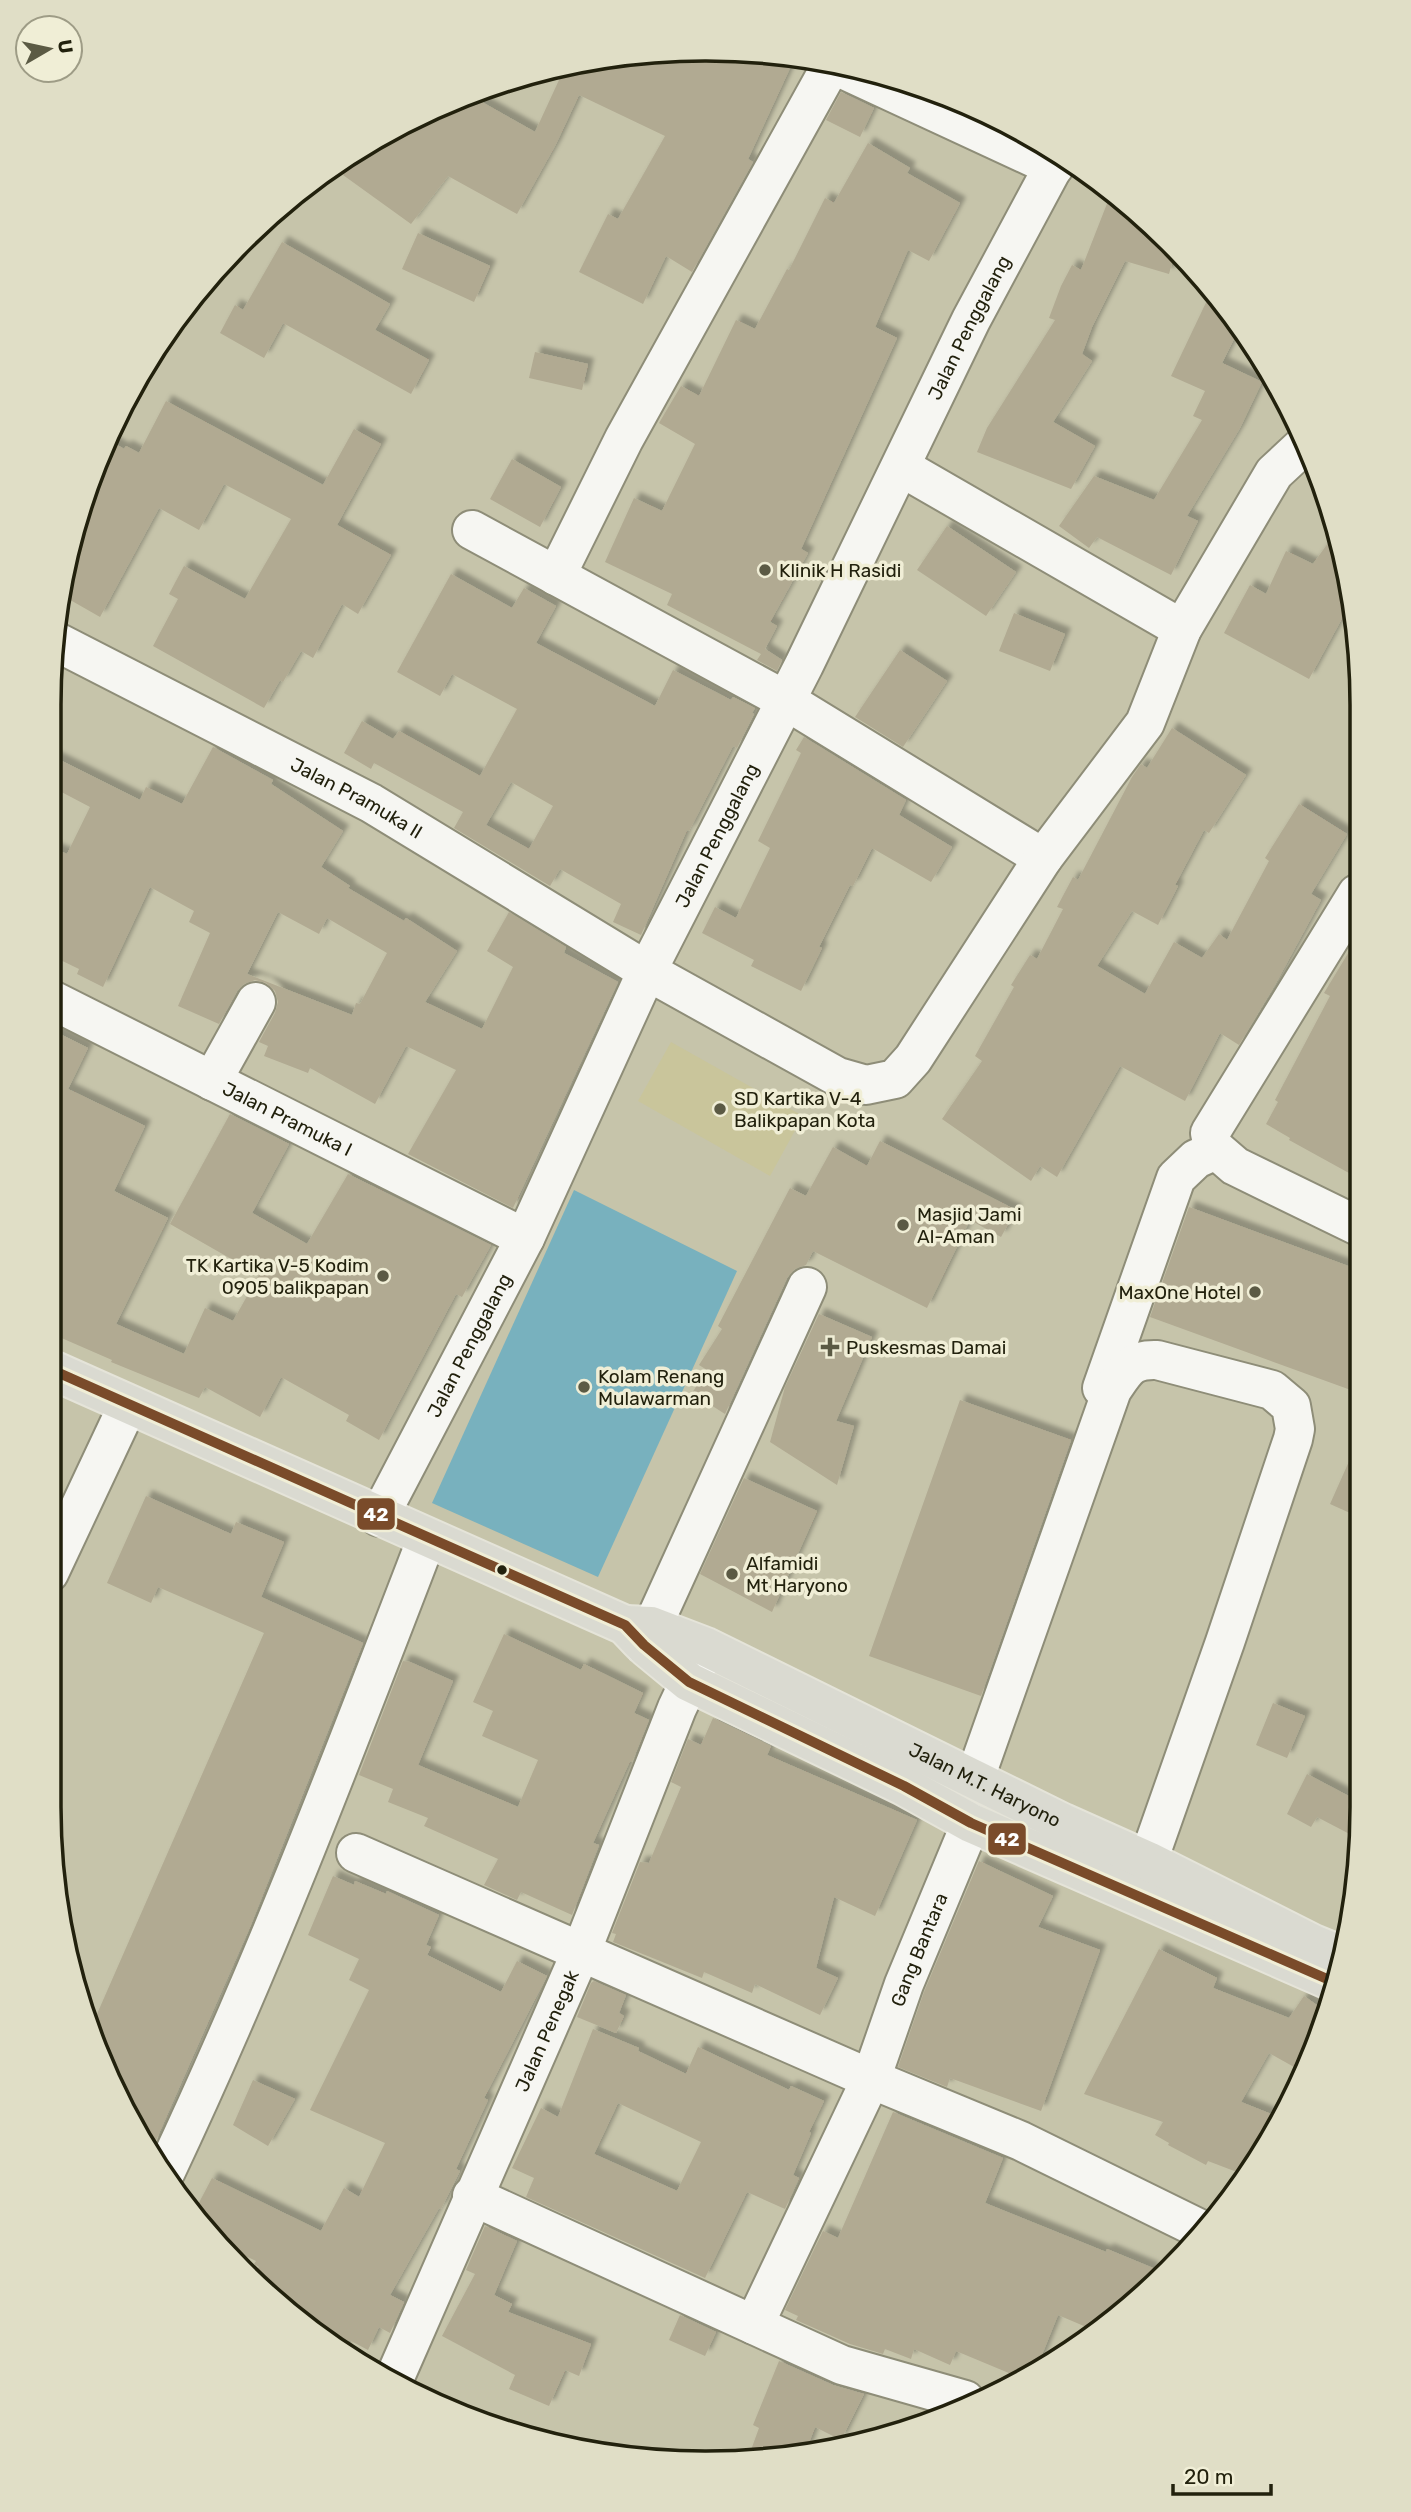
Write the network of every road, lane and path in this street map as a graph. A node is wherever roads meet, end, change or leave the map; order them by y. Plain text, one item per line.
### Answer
1 (828, 73) edge
2 (885, 87) edge
3 (1037, 154) edge
4 (1055, 165) edge
5 (1297, 451) edge
6 (901, 467) junction
7 (472, 530) dead end
8 (556, 576) junction
9 (1182, 629) junction
10 (65, 646) edge
11 (785, 700) junction
12 (1043, 858) junction
13 (1350, 905) edge
14 (647, 971) junction
15 (256, 1002) dead end
16 (61, 1005) edge
17 (212, 1081) junction
18 (1216, 1150) junction
19 (1350, 1222) edge
20 (525, 1238) junction
21 (807, 1287) dead end
22 (61, 1374) edge
23 (128, 1405) junction
24 (379, 1517) junction
25 (427, 1538) junction
26 (61, 1547) edge
27 (640, 1632) junction
28 (706, 1647) junction
29 (689, 1682) junction
30 (970, 1776) junction
31 (971, 1823) junction
32 (356, 1853) dead end
33 (1148, 1861) junction
34 (581, 1952) junction
35 (1333, 1952) edge
36 (1326, 1979) edge
37 (871, 2078) junction
38 (170, 2163) edge
39 (472, 2196) junction
40 (1194, 2226) edge
41 (754, 2325) junction
42 (397, 2372) edge
43 (960, 2398) edge

1 - 8 street
2 - 3 street
4 - 6 street, Jalan Penggalang
5 - 9 street, Jalan Pramuka II
6 - 9 street
6 - 11 street, Jalan Penggalang
7 - 8 street
8 - 11 street
9 - 12 street, Jalan Pramuka II
10 - 14 street, Jalan Pramuka II
11 - 12 street
11 - 14 street, Jalan Penggalang
12 - 14 street, Jalan Pramuka II
13 - 18 street
14 - 20 street, Jalan Penggalang
15 - 17 street
16 - 17 street, Jalan Pramuka I
17 - 20 street, Jalan Pramuka I
18 - 19 street
18 - 30 street
20 - 24 street, Jalan Penggalang
21 - 27 street
22 - 23 main road, Jalan M.T. Haryono
23 - 24 main road, Jalan M.T. Haryono
23 - 26 street
24 - 25 main road, Jalan M.T. Haryono
25 - 27 main road, Jalan M.T. Haryono
25 - 38 street
27 - 28 main road, Jalan M.T. Haryono
27 - 29 main road, Jalan M.T. Haryono
28 - 29 street, Jalan Penegak
28 - 30 main road, Jalan M.T. Haryono
29 - 31 main road, Jalan M.T. Haryono
29 - 34 street, Jalan Penegak
30 - 33 main road, Jalan M.T. Haryono
30 - 33 street
31 - 36 main road, Jalan M.T. Haryono
31 - 37 street, Gang Bantara
32 - 34 street
33 - 35 main road, Jalan M.T. Haryono
34 - 37 street
34 - 39 street, Jalan Penegak
37 - 40 street
37 - 41 street, Gang Bantara
39 - 41 street
39 - 42 street, Jalan Penegak
41 - 43 street

